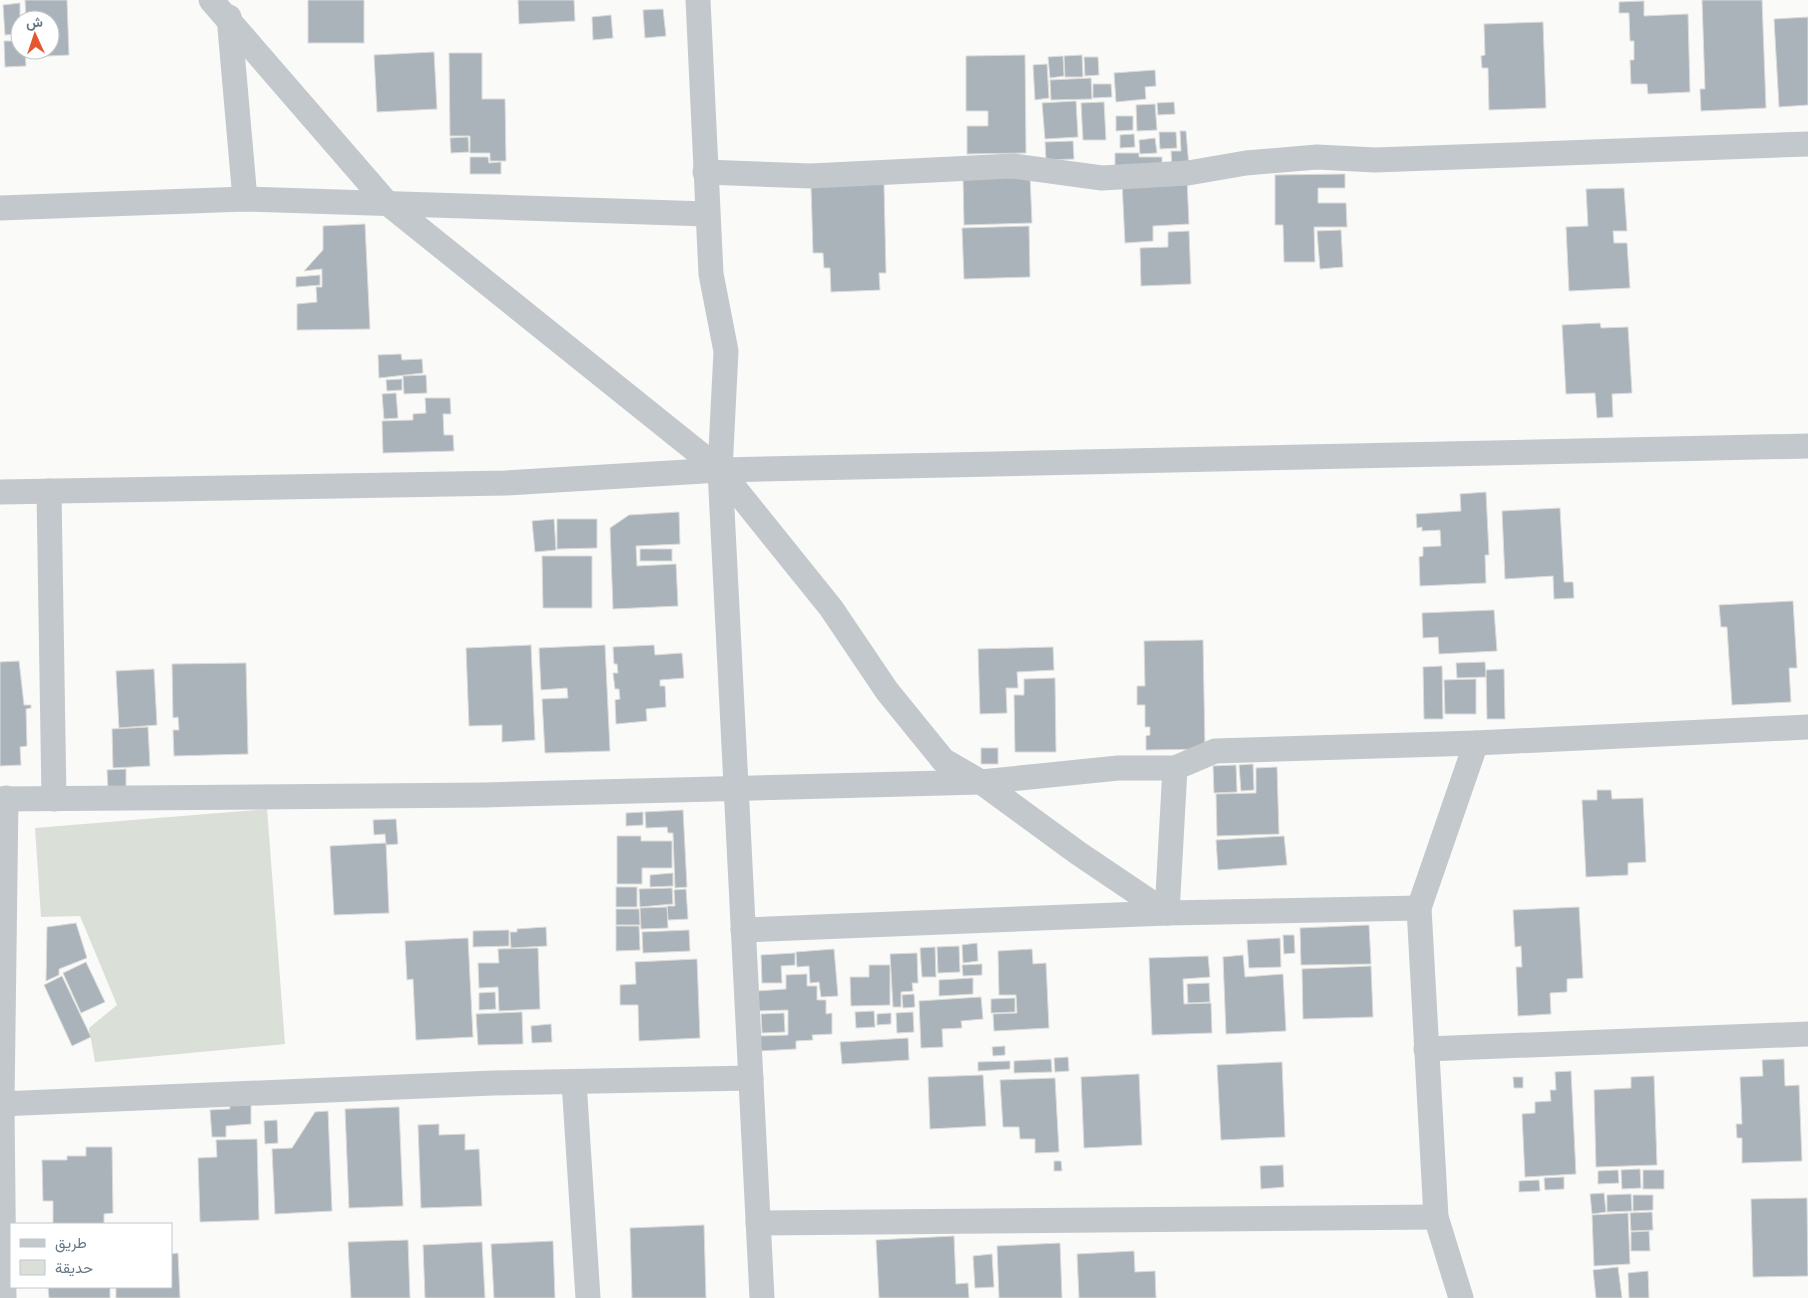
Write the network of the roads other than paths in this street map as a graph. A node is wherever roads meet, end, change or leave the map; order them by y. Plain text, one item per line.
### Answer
1 (211, 0) edge
2 (698, 0) edge
3 (230, 10) edge
4 (1808, 144) edge
5 (705, 172) junction
6 (245, 199) junction
7 (386, 202) junction
8 (0, 208) edge
9 (707, 214) junction
10 (1808, 446) edge
11 (720, 470) junction
12 (49, 491) junction
13 (0, 492) edge
14 (1808, 727) edge
15 (1476, 744) junction
16 (1175, 768) junction
17 (981, 782) junction
18 (736, 789) junction
19 (3, 798) edge
20 (54, 799) junction
21 (1420, 908) junction
22 (1167, 913) junction
23 (743, 930) junction
24 (1808, 1034) edge
25 (1426, 1048) junction
26 (751, 1078) junction
27 (574, 1082) junction
28 (1, 1104) edge
29 (1436, 1217) junction
30 (758, 1223) junction
31 (4, 1298) edge
32 (588, 1298) edge
33 (762, 1298) edge
34 (1460, 1298) edge

1 - 3 street
2 - 5 street
3 - 6 street
3 - 7 street
4 - 5 street
5 - 9 street
6 - 7 street
6 - 8 street
7 - 9 street
7 - 11 street
9 - 11 street
10 - 11 street
11 - 12 street
11 - 17 street
11 - 18 street
12 - 13 street
12 - 20 street
14 - 15 street
15 - 16 street
15 - 21 street
16 - 17 street
16 - 22 street
17 - 18 street
17 - 22 street
18 - 20 street
18 - 23 street
19 - 20 street
19 - 28 street
21 - 22 street
21 - 25 street
22 - 23 street
23 - 26 street
24 - 25 street
25 - 29 street
26 - 27 street
26 - 30 street
27 - 28 street
27 - 32 street
28 - 31 street
29 - 30 street
29 - 34 street
30 - 33 street

